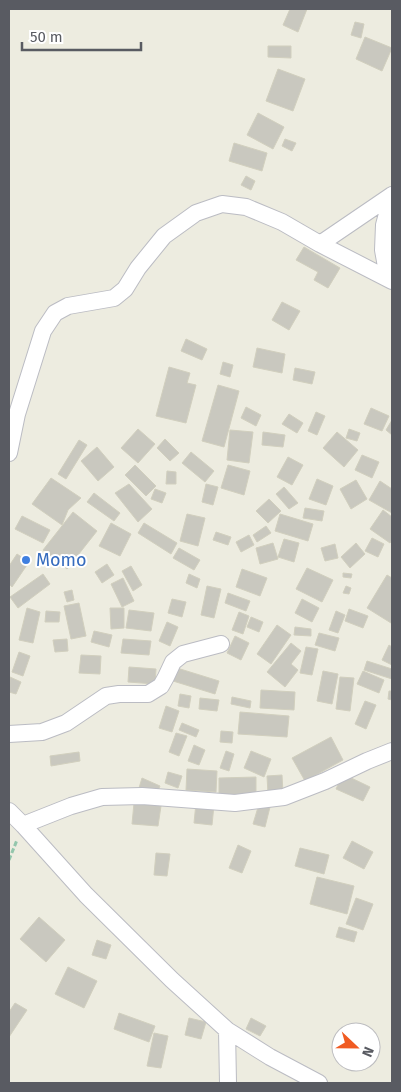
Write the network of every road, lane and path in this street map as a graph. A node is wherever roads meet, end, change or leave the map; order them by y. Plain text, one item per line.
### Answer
1 (392, 195) edge
2 (320, 244) junction
3 (390, 280) edge
4 (9, 453) edge
5 (222, 644) dead end
6 (9, 734) edge
7 (392, 751) edge
8 (9, 811) edge
9 (24, 825) junction
10 (227, 1030) junction
11 (228, 1083) edge
12 (319, 1083) edge

1 - 2 street
1 - 3 street
2 - 3 street
2 - 4 street
5 - 6 street
7 - 9 street
8 - 9 street
9 - 10 street
10 - 11 street
10 - 12 street

